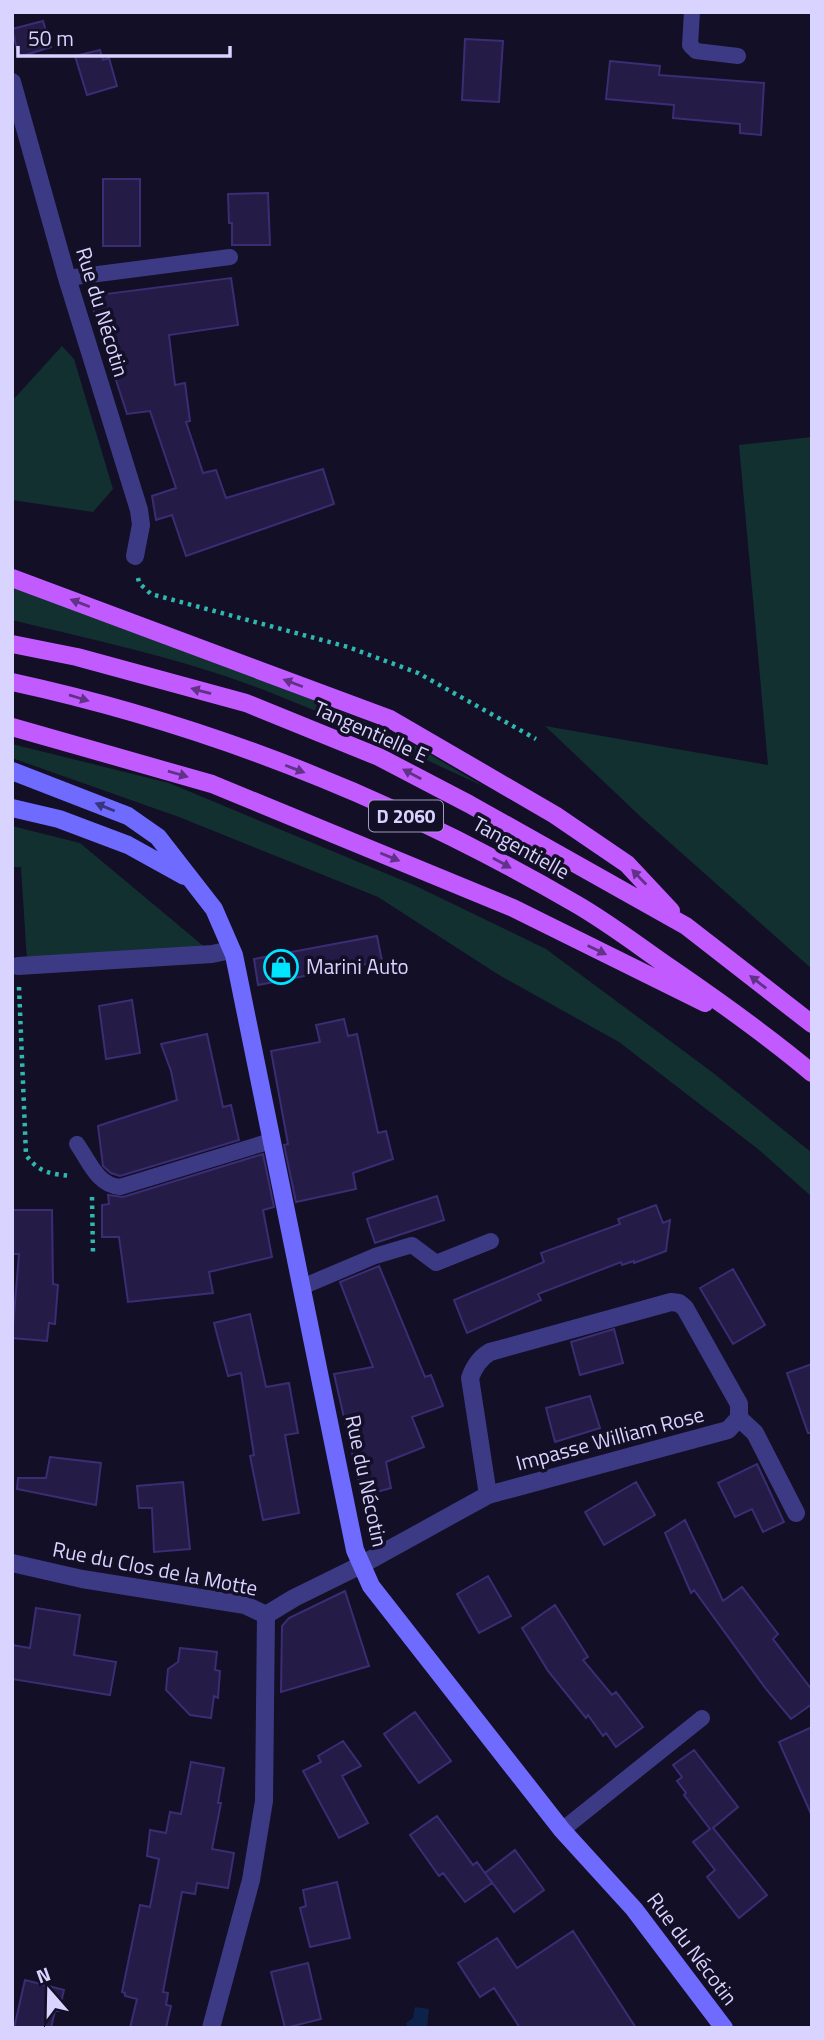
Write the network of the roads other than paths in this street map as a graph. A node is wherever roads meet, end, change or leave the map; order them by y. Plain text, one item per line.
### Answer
1 (692, 12) edge
2 (738, 56) dead end
3 (12, 82) edge
4 (230, 257) dead end
5 (68, 278) junction
6 (135, 556) road end
7 (12, 578) edge
8 (12, 644) edge
9 (12, 682) edge
10 (12, 727) edge
11 (12, 771) edge
12 (12, 808) edge
13 (193, 881) junction
14 (686, 926) junction
15 (231, 950) junction
16 (18, 966) road end
17 (812, 1024) edge
18 (762, 1031) junction
19 (812, 1073) edge
20 (271, 1141) junction
21 (77, 1144) dead end
22 (491, 1241) dead end
23 (302, 1287) junction
24 (738, 1418) junction
25 (488, 1495) junction
26 (796, 1513) dead end
27 (12, 1563) edge
28 (361, 1565) junction
29 (266, 1615) junction
30 (702, 1718) dead end
31 (562, 1830) junction
32 (211, 2028) edge
33 (724, 2028) edge

1 - 2 lane
3 - 5 street, Rue du Nécotin
4 - 5 lane
5 - 6 street, Rue du Nécotin
14 -> 7 main road
14 -> 8 main road, Tangentielle E / D 2060
9 -> 18 main road, Tangentielle / D 2060
10 -> 18 main road
13 -> 11 street, Rue du Nécotin
12 - 13 street, Rue du Nécotin
13 - 15 street, Rue du Nécotin
17 -> 14 main road, D 2060
15 - 16 street
15 - 20 street, Rue du Nécotin
18 - 19 main road, Tangentielle / D 2060
20 - 21 lane
20 - 23 street, Rue du Nécotin
22 - 23 lane
23 - 28 street, Rue du Nécotin
24 - 25 street, Impasse William Rose
24 - 25 street, Impasse William Rose
24 - 26 street, Impasse William Rose
25 - 28 street, Impasse William Rose
27 - 29 street, Rue du Clos de la Motte
28 - 29 street, Rue du Clos de la Motte
28 - 31 street, Rue du Nécotin
29 - 32 street
30 - 31 lane
31 - 33 street, Rue du Nécotin

